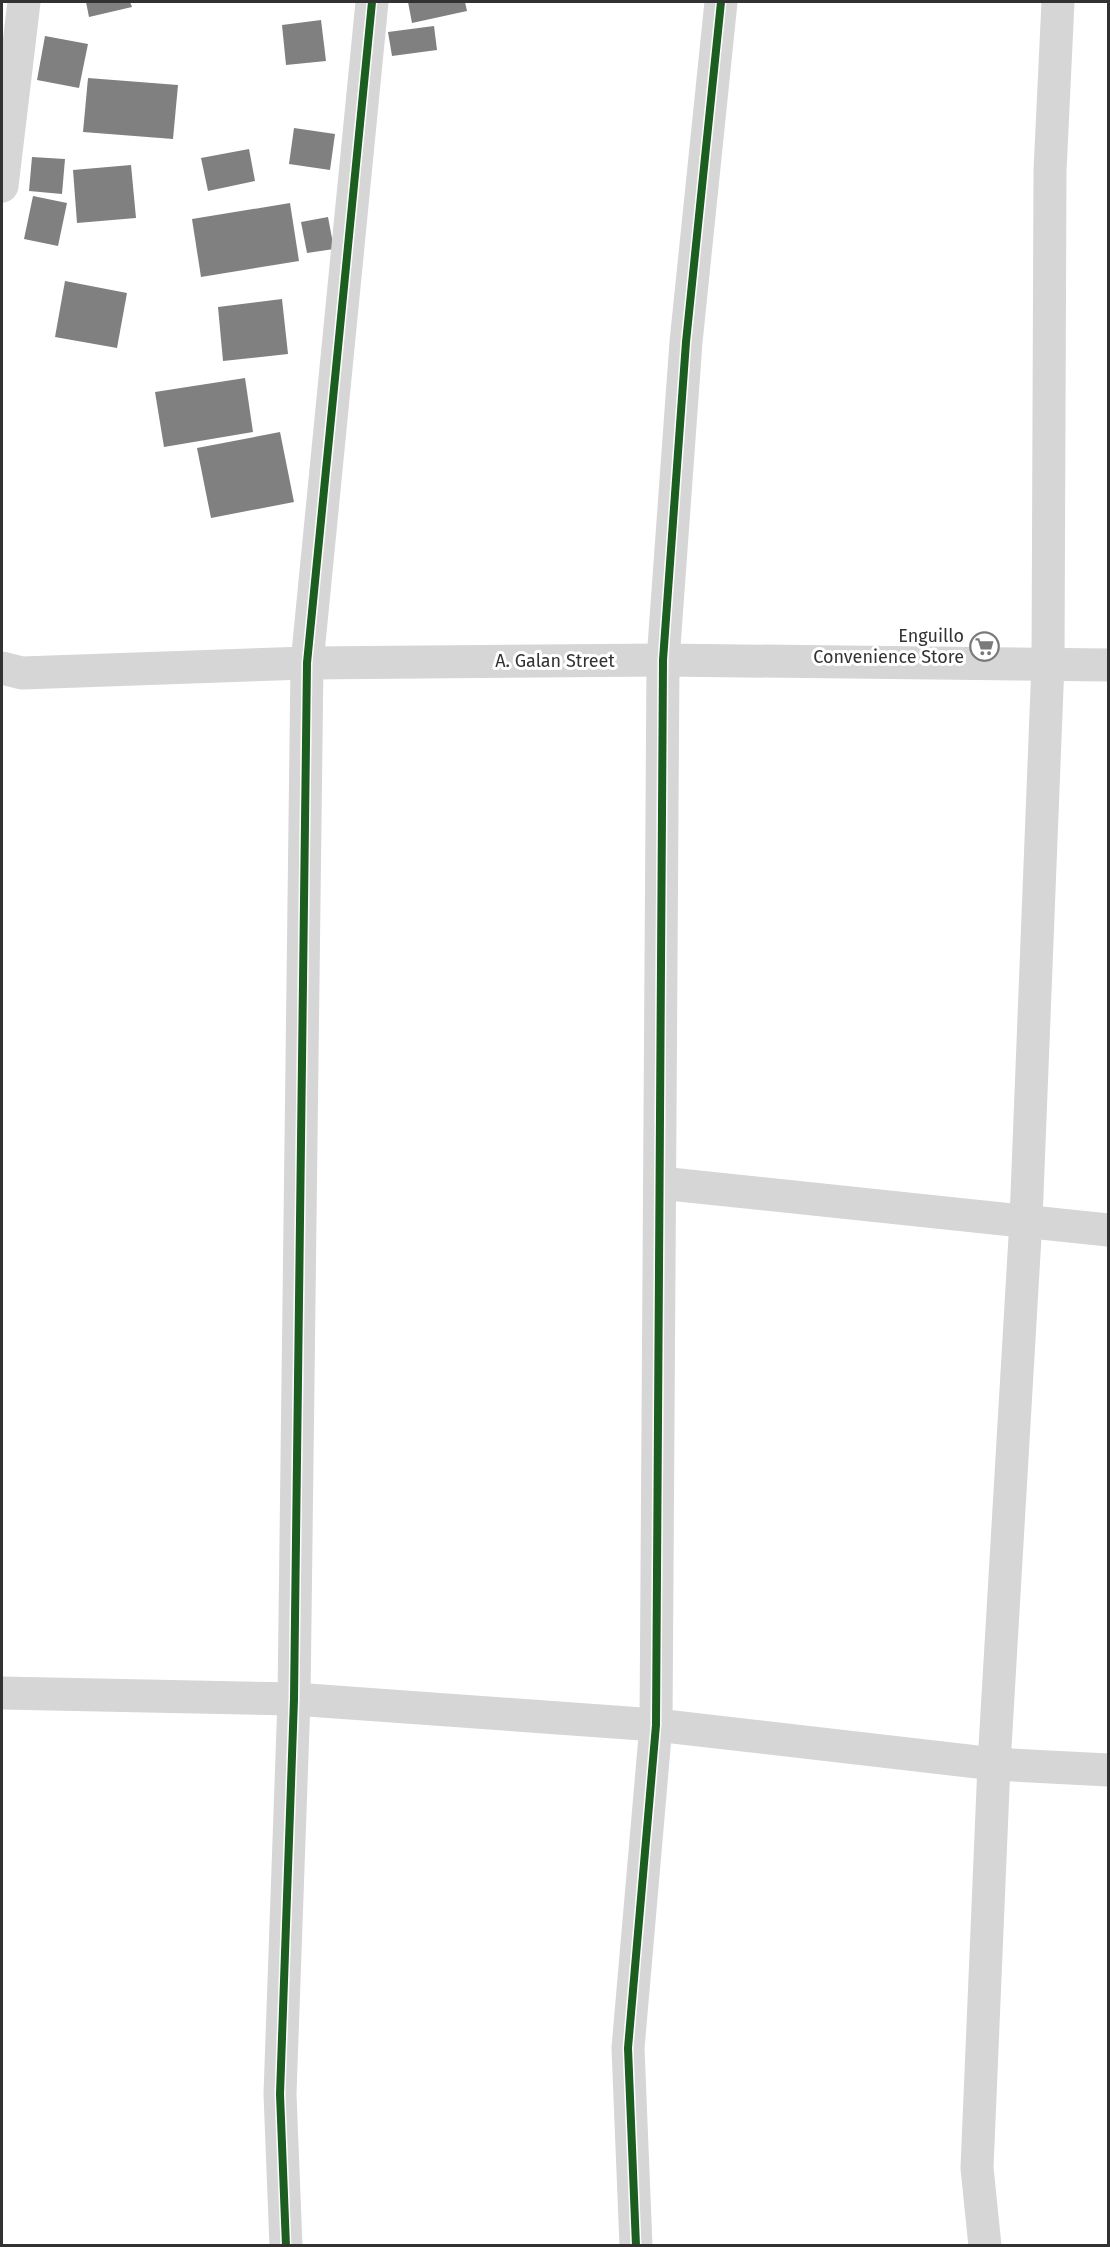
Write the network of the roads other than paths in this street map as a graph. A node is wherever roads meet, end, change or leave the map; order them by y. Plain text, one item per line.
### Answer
1 (24, 2) edge
2 (372, 2) edge
3 (721, 2) edge
4 (1058, 2) edge
5 (2, 186) edge
6 (663, 660) junction
7 (308, 663) junction
8 (1048, 663) junction
9 (1108, 665) edge
10 (2, 668) edge
11 (660, 1183) junction
12 (1026, 1220) junction
13 (1108, 1230) edge
14 (2, 1693) edge
15 (294, 1699) junction
16 (656, 1725) junction
17 (994, 1764) junction
18 (1108, 1770) edge
19 (286, 2246) edge
20 (636, 2246) edge
21 (985, 2246) edge

1 - 5 street
2 - 7 street
3 - 6 street
4 - 8 street
6 - 7 street, A. Galan Street
6 - 8 street, A. Galan Street
6 - 11 street
7 - 10 street, A. Galan Street
7 - 15 street
8 - 9 street, A. Galan Street
8 - 12 street
11 - 12 street
11 - 16 street
12 - 13 street
12 - 17 street
14 - 15 street
15 - 16 street
15 - 19 street
16 - 17 street
16 - 20 street
17 - 18 street
17 - 21 street

